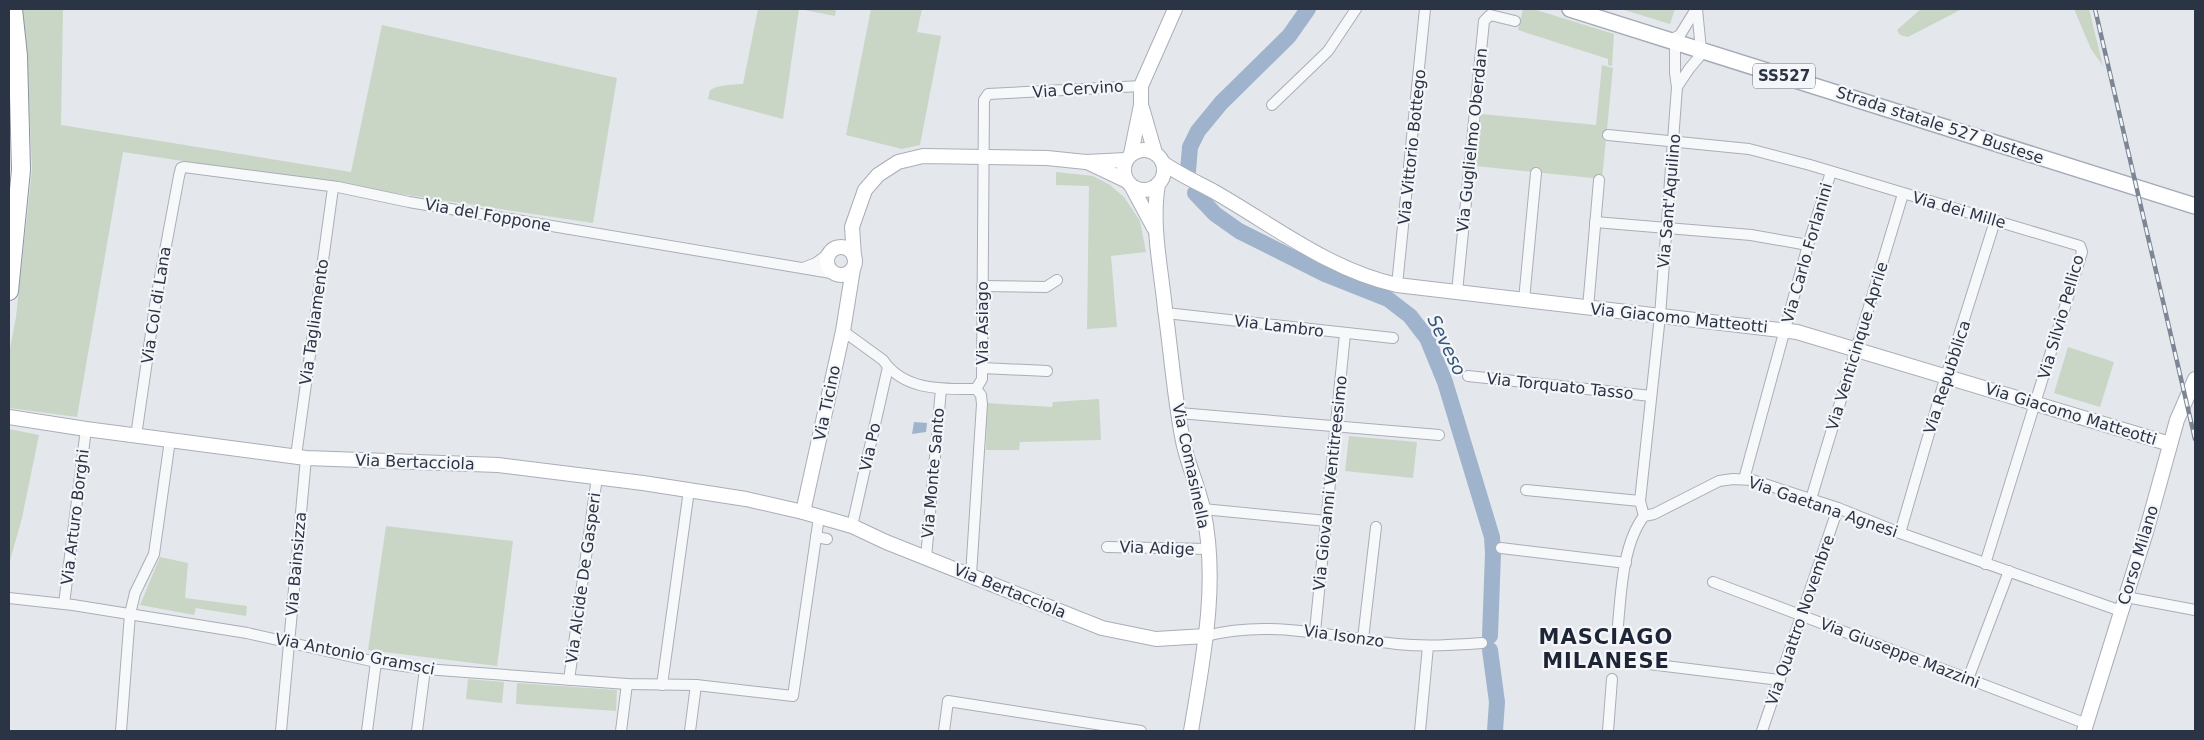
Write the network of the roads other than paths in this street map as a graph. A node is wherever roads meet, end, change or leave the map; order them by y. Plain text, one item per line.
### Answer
1 (13, 9) edge
2 (1175, 9) edge
3 (1356, 9) edge
4 (1426, 9) edge
5 (1570, 9) edge
6 (1697, 9) edge
7 (1515, 22) dead end
8 (1673, 41) junction
9 (1702, 51) junction
10 (1141, 86) junction
11 (1678, 87) junction
12 (1015, 93) joint
13 (1141, 105) junction
14 (1272, 105) dead end
15 (1608, 135) dead end
16 (1674, 142) junction
17 (983, 155) junction
18 (1129, 157) junction
19 (1159, 158) junction
20 (1086, 162) junction
21 (1831, 172) junction
22 (1536, 173) dead end
23 (179, 176) joint
24 (1181, 178) junction
25 (1599, 180) dead end
26 (1161, 181) junction
27 (1130, 184) junction
28 (333, 188) junction
29 (1903, 194) junction
30 (2195, 206) edge
31 (1995, 221) junction
32 (1595, 222) junction
33 (852, 227) junction
34 (1667, 229) junction
35 (1156, 231) junction
36 (2076, 244) joint
37 (1808, 245) junction
38 (833, 251) junction
39 (854, 262) junction
40 (802, 269) junction
41 (834, 274) junction
42 (1057, 280) dead end
43 (1397, 285) junction
44 (982, 286) junction
45 (9, 291) edge
46 (1457, 292) junction
47 (850, 295) junction
48 (1524, 300) junction
49 (1588, 308) junction
50 (1166, 312) junction
51 (1660, 316) junction
52 (843, 330) junction
53 (1785, 330) junction
54 (1345, 334) junction
55 (1393, 338) dead end
56 (1856, 350) junction
57 (888, 366) junction
58 (982, 368) junction
59 (1048, 371) dead end
60 (1468, 376) dead end
61 (1946, 377) junction
62 (2195, 379) edge
63 (941, 389) junction
64 (976, 389) junction
65 (1651, 396) junction
66 (2035, 403) junction
67 (1179, 412) junction
68 (9, 417) edge
69 (1335, 428) junction
70 (86, 429) junction
71 (1439, 435) dead end
72 (136, 436) junction
73 (170, 440) junction
74 (2170, 444) junction
75 (301, 457) junction
76 (597, 477) junction
77 (1744, 479) junction
78 (689, 490) junction
79 (1526, 490) dead end
80 (1811, 499) junction
81 (1640, 501) junction
82 (1838, 508) junction
83 (1203, 509) junction
84 (803, 512) junction
85 (819, 516) junction
86 (1644, 516) junction
87 (1328, 521) junction
88 (852, 526) junction
89 (1376, 527) dead end
90 (1900, 533) junction
91 (816, 537) junction
92 (827, 540) dead end
93 (1106, 547) dead end
94 (1501, 548) dead end
95 (1208, 549) junction
96 (926, 558) junction
97 (1626, 563) junction
98 (1985, 564) junction
99 (2009, 571) junction
100 (971, 575) junction
101 (1713, 582) dead end
102 (2126, 597) junction
103 (9, 598) edge
104 (64, 604) junction
105 (2195, 610) edge
106 (2121, 612) junction
107 (130, 614) junction
108 (1802, 616) junction
109 (1315, 631) junction
110 (1616, 635) dead end
111 (1206, 636) junction
112 (1363, 639) junction
113 (289, 643) junction
114 (1482, 643) dead end
115 (1428, 646) junction
116 (1616, 660) dead end
117 (376, 662) junction
118 (424, 669) junction
119 (1612, 679) dead end
120 (1968, 679) junction
121 (568, 680) junction
122 (1780, 680) junction
123 (627, 684) junction
124 (662, 685) junction
125 (696, 685) junction
126 (2085, 728) edge
127 (121, 731) edge
128 (282, 731) edge
129 (367, 731) edge
130 (417, 731) edge
131 (622, 731) edge
132 (690, 731) edge
133 (944, 731) edge
134 (1141, 731) edge
135 (1191, 731) edge
136 (1420, 731) edge
137 (1608, 731) edge
138 (1762, 731) edge

1 - 45 highway
2 - 10 street
3 - 14 street
4 - 43 street, Via Vittorio Bottego
5 - 8 main road, Strada statale 527 Bustese / SS527
6 - 8 street
6 - 9 street
7 - 46 street, Via Guglielmo Oberdan
8 - 9 main road, Strada statale 527 Bustese / SS527
8 - 11 street, Via Sant'Aquilino
9 - 11 street, Via Sant'Aquilino
9 - 30 main road, Strada statale 527 Bustese / SS527
10 - 12 street, Via Cervino
10 - 13 street
11 - 16 street, Via Sant'Aquilino
12 - 17 street, Via Asiago
13 - 18 street
13 - 19 street
15 - 16 street, Via dei Mille
16 - 21 street, Via dei Mille
16 - 34 street, Via Sant'Aquilino
17 - 20 street, Via Ticino
17 - 33 street, Via Ticino
17 - 44 street, Via Asiago
18 - 19 street
18 - 20 street
18 - 27 street
19 - 24 street, Via Giacomo Matteotti
19 - 26 street
20 - 27 street
21 - 29 street, Via dei Mille
21 - 37 street, Via Carlo Forlanini
22 - 48 street
23 - 28 street, Via del Foppone
23 - 72 street, Via Col di Lana
24 - 26 street, Via Giacomo Matteotti
24 - 43 street, Via Giacomo Matteotti
25 - 32 street
26 - 27 street
26 - 35 street, Via Comasinella
27 - 35 street, Via Comasinella
28 - 40 street, Via del Foppone
28 - 75 street, Via Tagliamento
29 - 31 street, Via dei Mille
29 - 56 street, Via Venticinque Aprile
31 - 36 street, Via dei Mille
31 - 61 street, Via Repubblica
32 - 34 street
32 - 49 street
33 - 38 street, Via Ticino
33 - 39 street, Via Ticino
34 - 37 street
34 - 51 street, Via Sant'Aquilino
35 - 50 street, Via Comasinella
36 - 66 street, Via Silvio Pellico
37 - 53 street, Via Carlo Forlanini
38 - 39 street
38 - 40 street
38 - 41 street
39 - 41 street
39 - 47 street, Via Ticino
40 - 41 street, Via del Foppone
41 - 47 street
42 - 44 street
43 - 46 street, Via Giacomo Matteotti
44 - 58 street, Via Asiago
46 - 48 street, Via Giacomo Matteotti
47 - 52 street, Via Ticino
48 - 49 street, Via Giacomo Matteotti
49 - 51 street, Via Giacomo Matteotti
50 - 54 street, Via Lambro
50 - 67 street, Via Comasinella
51 - 53 street, Via Giacomo Matteotti
51 - 65 street, Via Sant'Aquilino
52 - 57 street
52 - 84 street, Via Ticino
53 - 56 street, Via Giacomo Matteotti
53 - 77 street, Via Carlo Forlanini
54 - 55 street, Via Lambro
54 - 69 street, Via Giovanni Ventitreesimo
56 - 61 street, Via Giacomo Matteotti
56 - 80 street, Via Venticinque Aprile
57 - 63 street
57 - 88 street, Via Po
58 - 59 street
58 - 64 street, Via Asiago
60 - 65 street, Via Torquato Tasso
61 - 66 street, Via Giacomo Matteotti
61 - 90 street, Via Repubblica
62 - 74 street, Corso Milano
63 - 64 street
63 - 96 street, Via Monte Santo
64 - 100 street, Via Asiago
65 - 81 street, Via Sant'Aquilino
66 - 74 street, Via Giacomo Matteotti
66 - 98 street, Via Silvio Pellico
67 - 69 street
67 - 83 street, Via Comasinella
68 - 70 street, Via Bertacciola
69 - 71 street
69 - 87 street, Via Giovanni Ventitreesimo
70 - 72 street, Via Bertacciola
70 - 104 street, Via Arturo Borghi
72 - 73 street, Via Bertacciola
73 - 75 street, Via Bertacciola
73 - 107 street
74 - 102 street, Corso Milano
75 - 76 street, Via Bertacciola
75 - 113 street, Via Bainsizza
76 - 78 street, Via Bertacciola
76 - 121 street, Via Alcide De Gasperi
77 - 80 street, Via Gaetana Agnesi
77 - 86 street, Via Gaetana Agnesi
78 - 84 street, Via Bertacciola
78 - 124 street
79 - 81 street
80 - 82 street, Via Gaetana Agnesi
81 - 86 street
82 - 90 street, Via Gaetana Agnesi
82 - 108 street, Via Quattro Novembre
83 - 87 street
83 - 95 street, Via Comasinella
84 - 85 street, Via Bertacciola
85 - 88 street, Via Bertacciola
85 - 91 street
86 - 97 street
87 - 109 street, Via Giovanni Ventitreesimo
88 - 96 street, Via Bertacciola
89 - 112 street
90 - 98 street, Via Gaetana Agnesi
91 - 92 street
91 - 125 street, Via Antonio Gramsci
93 - 95 street, Via Adige
94 - 97 street
95 - 111 street, Via Comasinella
96 - 100 street, Via Bertacciola
97 - 110 street
98 - 99 street, Via Gaetana Agnesi
99 - 106 street, Via Gaetana Agnesi
99 - 120 street
100 - 111 street, Via Bertacciola
101 - 108 street, Via Giuseppe Mazzini
102 - 105 street
102 - 106 street, Corso Milano
103 - 104 street, Via Antonio Gramsci
104 - 107 street, Via Antonio Gramsci
106 - 126 street, Corso Milano
107 - 113 street, Via Antonio Gramsci
107 - 127 street
108 - 120 street, Via Giuseppe Mazzini
108 - 122 street, Via Quattro Novembre
109 - 111 street, Via Isonzo
109 - 112 street, Via Isonzo
111 - 135 street, Via Comasinella
112 - 115 street, Via Isonzo
113 - 117 street, Via Antonio Gramsci
113 - 128 street, Via Bainsizza
114 - 115 street, Via Isonzo
115 - 136 street
116 - 122 street
117 - 118 street, Via Antonio Gramsci
117 - 129 street
118 - 121 street, Via Antonio Gramsci
118 - 130 street
119 - 137 street
120 - 126 street, Via Giuseppe Mazzini
121 - 123 street, Via Antonio Gramsci
122 - 138 street, Via Quattro Novembre
123 - 124 street, Via Antonio Gramsci
123 - 131 street
124 - 125 street, Via Antonio Gramsci
125 - 132 street
133 - 134 street

